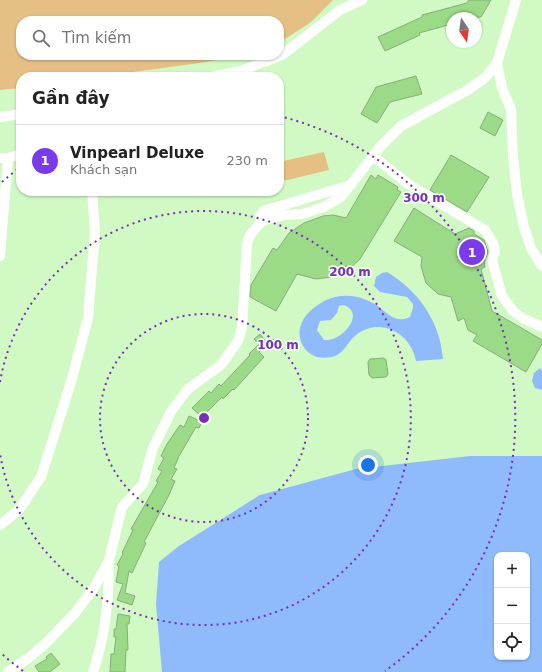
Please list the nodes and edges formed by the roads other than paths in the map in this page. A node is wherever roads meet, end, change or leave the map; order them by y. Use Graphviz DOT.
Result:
graph roads {
  1 [pos="362,0"];
  2 [pos="516,0"];
  3 [pos="284,54"];
  4 [pos="271,60"];
  5 [pos="497,63"];
  6 [pos="236,72"];
  7 [pos="16,115"];
  8 [pos="0,117"];
  9 [pos="16,155"];
  10 [pos="373,156"];
  11 [pos="4,158"];
  12 [pos="351,185"];
  13 [pos="92,196"];
  14 [pos="261,223"];
  15 [pos="0,256"];
  16 [pos="542,266"];
  17 [pos="542,327"];
  18 [pos="0,525"];
  19 [pos="109,560"];
  20 [pos="8,672"];
  21 [pos="93,672"];
  1 -- 3 [label="street"];
  2 -- 5 [label="street"];
  4 -- 6 [label="street"];
  5 -- 10 [label="street"];
  5 -- 16 [label="street"];
  7 -- 8 [label="street"];
  9 -- 11 [label="street"];
  10 -- 12 [label="street"];
  10 -- 17 [label="street"];
  11 -- 15 [label="street"];
  12 -- 14 [label="street"];
  12 -- 14 [label="street"];
  13 -- 18 [label="street"];
  14 -- 19 [label="street"];
  19 -- 20 [label="street"];
  19 -- 21 [label="street"];
}
